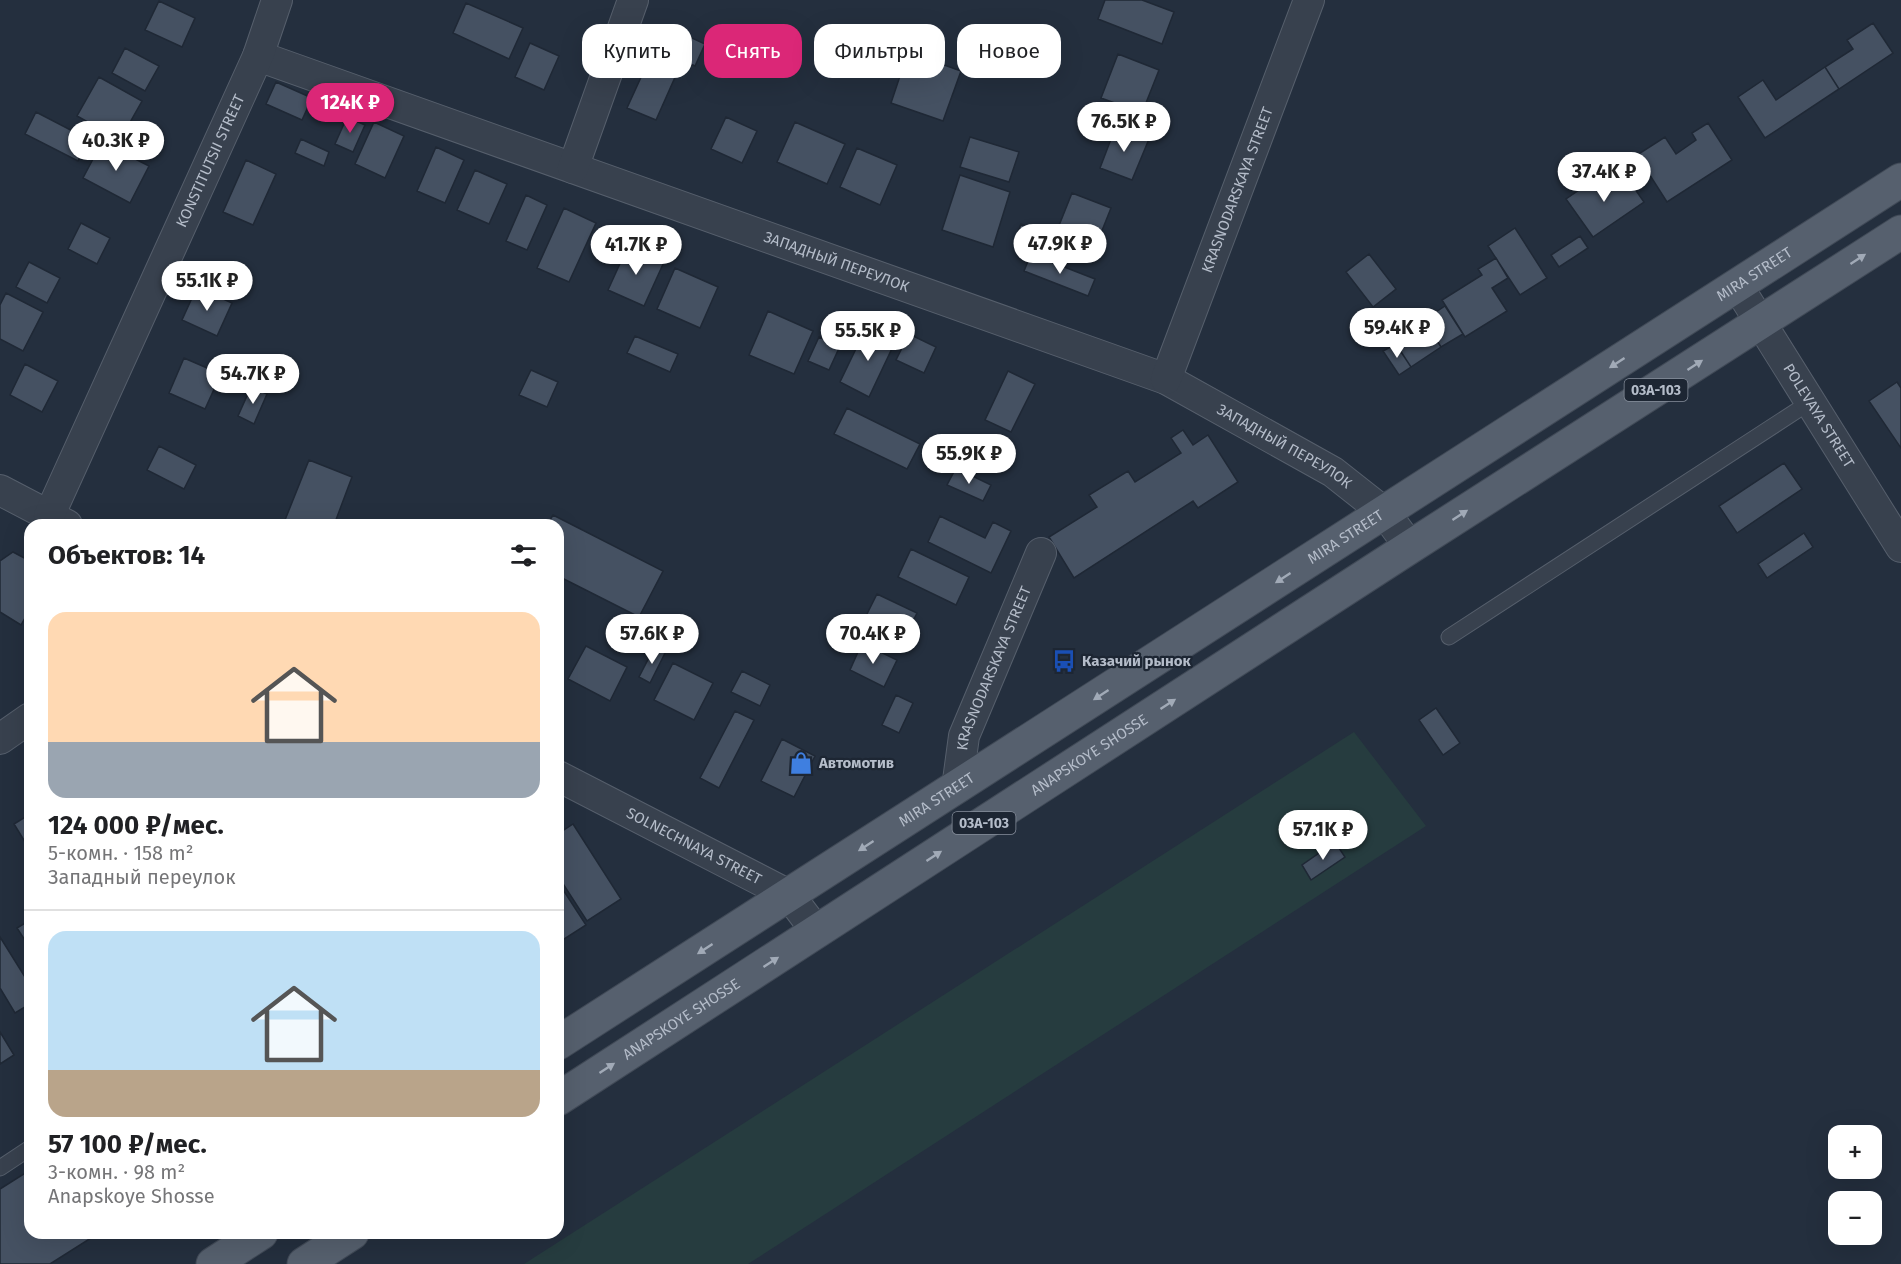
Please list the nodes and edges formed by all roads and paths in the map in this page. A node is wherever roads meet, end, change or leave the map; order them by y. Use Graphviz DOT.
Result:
graph roads {
  1 [pos="277,0"];
  2 [pos="633,0"];
  3 [pos="1309,0"];
  4 [pos="258,56"];
  5 [pos="573,168"];
  6 [pos="1901,180"];
  7 [pos="1901,232"];
  8 [pos="1737,285"];
  9 [pos="1761,322"];
  10 [pos="1166,379"];
  11 [pos="1810,402"];
  12 [pos="0,490"];
  13 [pos="1385,513"];
  14 [pos="56,519"];
  15 [pos="58,519"];
  16 [pos="1410,547"];
  17 [pos="1901,547"];
  18 [pos="1041,553"];
  19 [pos="1449,637"];
  20 [pos="24,722"];
  21 [pos="0,739"];
  22 [pos="564,779"];
  23 [pos="957,788"];
  24 [pos="789,895"];
  25 [pos="817,932"];
  26 [pos="564,1039"];
  27 [pos="564,1096"];
  28 [pos="24,1152"];
  29 [pos="0,1168"];
  30 [pos="252,1239"];
  31 [pos="343,1239"];
  32 [pos="213,1264"];
  33 [pos="304,1264"];
  1 -- 4 [label="street, KONSTITUTSII STREET"];
  2 -- 5 [label="street"];
  3 -- 10 [label="street, KRASNODARSKAYA STREET"];
  4 -- 5 [label="street, ЗАПАДНЫЙ ПЕРЕУЛОК"];
  4 -- 15 [label="street, KONSTITUTSII STREET"];
  5 -- 10 [label="street, ЗАПАДНЫЙ ПЕРЕУЛОК"];
  6 -- 8 [label="main road, MIRA STREET / 03А-103"];
  9 -- 7 [label="main road, 03А-103, one-way"];
  8 -- 9 [label="street, POLEVAYA STREET"];
  8 -- 13 [label="main road, MIRA STREET / 03А-103, one-way"];
  9 -- 11 [label="street, POLEVAYA STREET"];
  16 -- 9 [label="main road, 03А-103, one-way"];
  10 -- 13 [label="street, ЗАПАДНЫЙ ПЕРЕУЛОК"];
  11 -- 17 [label="street, POLEVAYA STREET"];
  11 -- 19 [label="lane"];
  12 -- 14 [label="street"];
  13 -- 16 [label="street, ЗАПАДНЫЙ ПЕРЕУЛОК"];
  13 -- 23 [label="main road, MIRA STREET / 03А-103, one-way"];
  25 -- 16 [label="main road, ANAPSKOYE SHOSSE / 03А-103, one-way"];
  18 -- 23 [label="street, KRASNODARSKAYA STREET"];
  20 -- 21 [label="street"];
  22 -- 24 [label="street, SOLNECHNAYA STREET"];
  23 -- 24 [label="main road, MIRA STREET / 03А-103, one-way"];
  24 -- 25 [label="street, SOLNECHNAYA STREET"];
  24 -- 26 [label="main road, 03А-103, one-way"];
  27 -- 25 [label="main road, ANAPSKOYE SHOSSE / 03А-103, one-way"];
  28 -- 29 [label="lane"];
  30 -- 32 [label="main road"];
  31 -- 33 [label="main road"];
}
